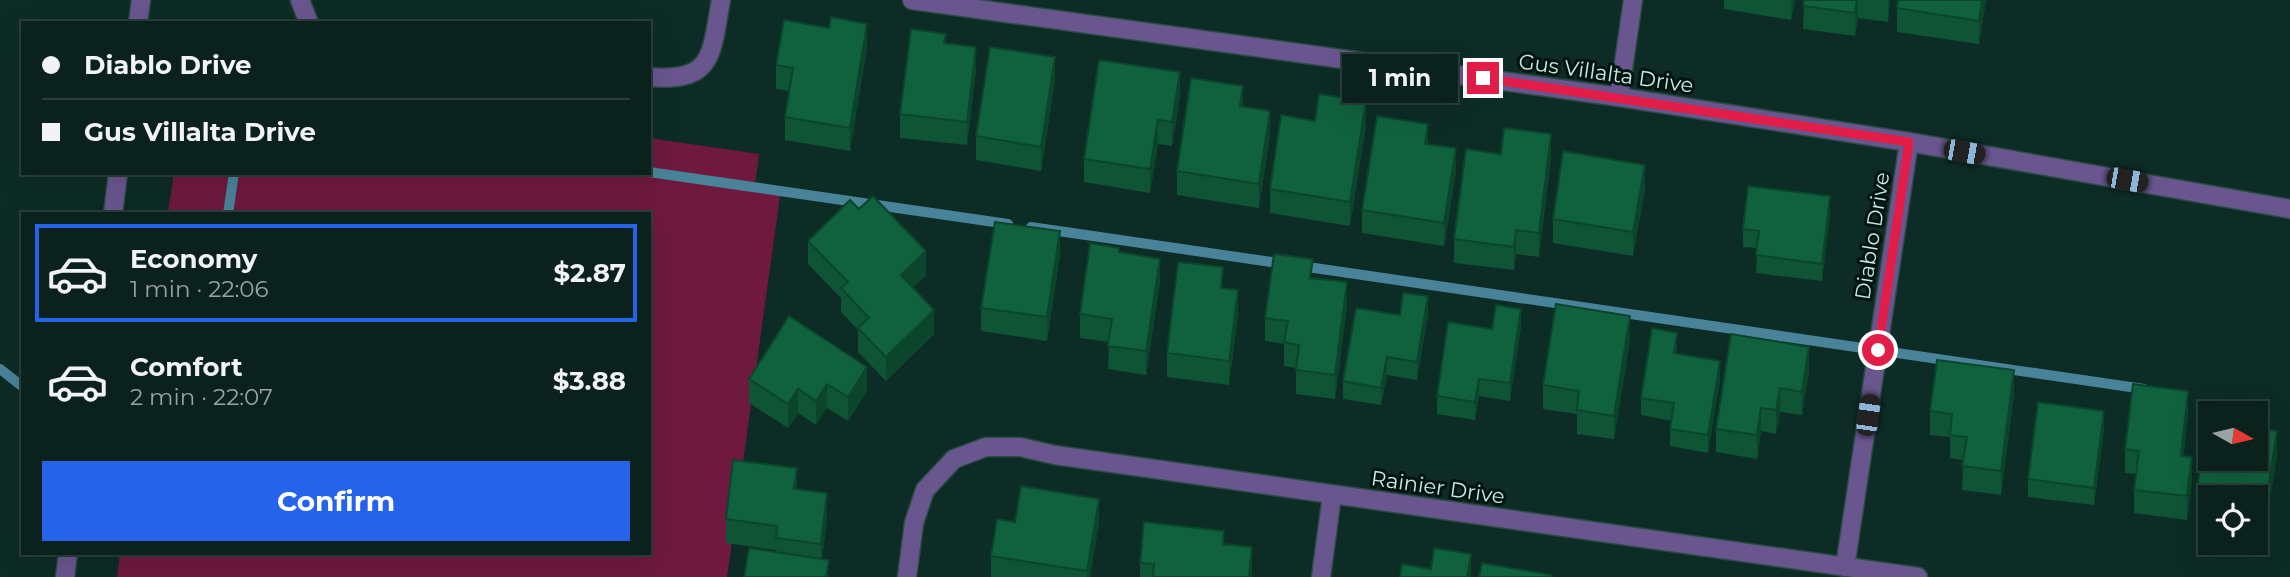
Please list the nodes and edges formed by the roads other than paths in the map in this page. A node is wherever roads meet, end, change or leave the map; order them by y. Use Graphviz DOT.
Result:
graph roads {
  1 [pos="141,0"];
  2 [pos="300,0"];
  3 [pos="721,0"];
  4 [pos="912,0"];
  5 [pos="1633,0"];
  6 [pos="138,21"];
  7 [pos="308,21"];
  8 [pos="651,77"];
  9 [pos="1619,97"];
  10 [pos="1909,142"];
  11 [pos="118,175"];
  12 [pos="2290,209"];
  13 [pos="113,212"];
  14 [pos="1332,495"];
  15 [pos="68,555"];
  16 [pos="1845,567"];
  17 [pos="65,577"];
  18 [pos="907,577"];
  19 [pos="1321,577"];
  20 [pos="1917,577"];
  1 -- 6 [label="street"];
  2 -- 7 [label="street"];
  3 -- 8 [label="street"];
  4 -- 9 [label="street, Gus Villalta Drive"];
  5 -- 9 [label="street"];
  9 -- 10 [label="street, Gus Villalta Drive"];
  10 -- 12 [label="street, Gus Villalta Drive"];
  10 -- 16 [label="street, Diablo Drive"];
  11 -- 13 [label="street"];
  14 -- 16 [label="street, Rainier Drive"];
  14 -- 18 [label="street, Rainier Drive"];
  14 -- 19 [label="street"];
  15 -- 17 [label="street"];
  16 -- 20 [label="street, Rainier Drive"];
}
